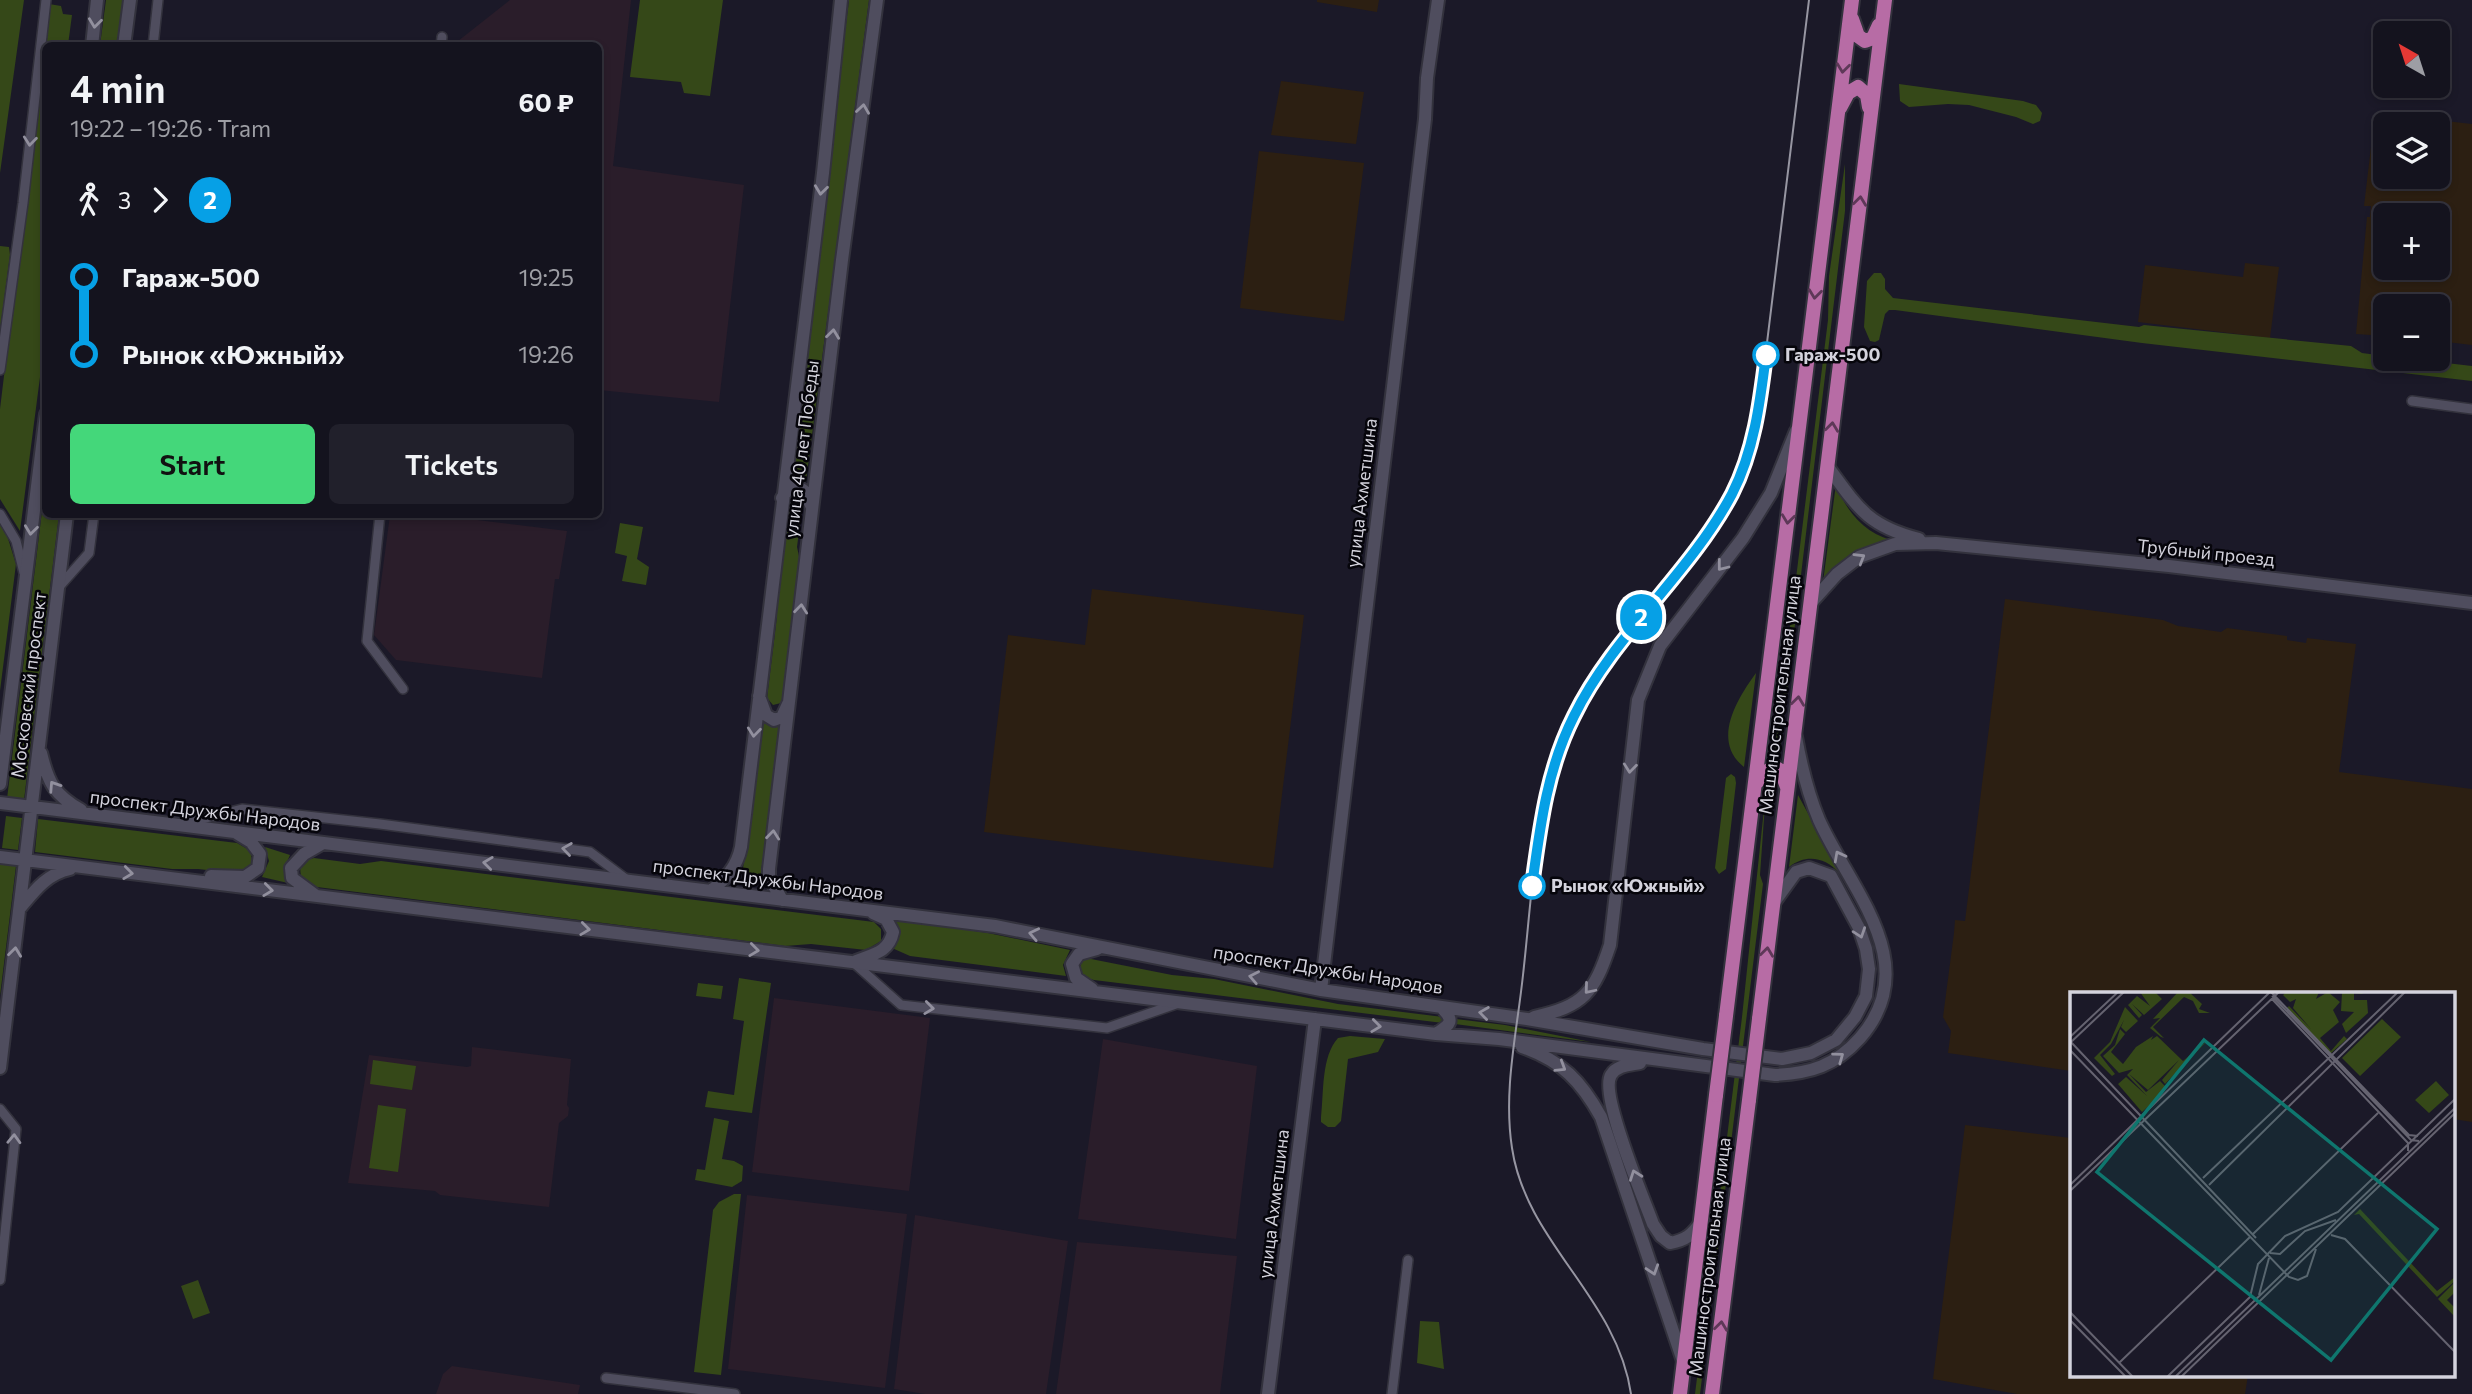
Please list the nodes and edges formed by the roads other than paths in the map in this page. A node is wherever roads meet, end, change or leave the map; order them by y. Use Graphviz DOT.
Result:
graph roads {
  1 [pos="46,0"];
  2 [pos="97,0"];
  3 [pos="130,0"];
  4 [pos="159,0"];
  5 [pos="841,0"];
  6 [pos="877,0"];
  7 [pos="1438,0"];
  8 [pos="1885,0"];
  9 [pos="1851,7"];
  10 [pos="1883,17"];
  11 [pos="92,42"];
  12 [pos="125,42"];
  13 [pos="154,42"];
  14 [pos="1838,114"];
  15 [pos="1871,119"];
  16 [pos="0,370"];
  17 [pos="2412,401"];
  18 [pos="2472,409"];
  19 [pos="1800,421"];
  20 [pos="42,445"];
  21 [pos="1828,467"];
  22 [pos="782,498"];
  23 [pos="813,507"];
  24 [pos="0,514"];
  25 [pos="67,518"];
  26 [pos="93,518"];
  27 [pos="380,518"];
  28 [pos="1936,543"];
  29 [pos="25,577"];
  30 [pos="58,588"];
  31 [pos="2472,603"];
  32 [pos="1810,604"];
  33 [pos="403,689"];
  34 [pos="758,692"];
  35 [pos="791,698"];
  36 [pos="1795,730"];
  37 [pos="39,745"];
  38 [pos="2,747"];
  39 [pos="0,784"];
  40 [pos="1755,784"];
  41 [pos="1788,788"];
  42 [pos="0,803"];
  43 [pos="32,807"];
  44 [pos="87,814"];
  45 [pos="178,825"];
  46 [pos="236,832"];
  47 [pos="323,843"];
  48 [pos="0,857"];
  49 [pos="26,860"];
  50 [pos="79,867"];
  51 [pos="176,879"];
  52 [pos="626,879"];
  53 [pos="711,891"];
  54 [pos="316,896"];
  55 [pos="782,900"];
  56 [pos="1773,905"];
  57 [pos="20,909"];
  58 [pos="866,910"];
  59 [pos="1101,948"];
  60 [pos="853,962"];
  61 [pos="1321,990"];
  62 [pos="1096,992"];
  63 [pos="1180,1002"];
  64 [pos="1441,1007"];
  65 [pos="1315,1019"];
  66 [pos="1527,1019"];
  67 [pos="1436,1034"];
  68 [pos="1499,1039"];
  69 [pos="1654,1060"];
  70 [pos="0,1068"];
  71 [pos="0,1110"];
  72 [pos="1701,1222"];
  73 [pos="1408,1260"];
  74 [pos="0,1280"];
  75 [pos="1683,1364"];
  76 [pos="606,1378"];
  77 [pos="735,1394"];
  78 [pos="1268,1394"];
  79 [pos="1392,1394"];
  80 [pos="1680,1394"];
  81 [pos="1712,1394"];
  1 -- 16 [label="street, one-way"];
  2 -- 11 [label="main road, one-way"];
  3 -- 12 [label="main road"];
  4 -- 13 [label="street"];
  5 -- 22 [label="main road, улица 40 лет Победы, one-way"];
  23 -- 6 [label="main road, улица 40 лет Победы, one-way"];
  7 -- 61 [label="main road, улица Ахметшина"];
  8 -- 10 [label="main road, Машиностроительная улица"];
  9 -- 10 [label="main road"];
  9 -- 14 [label="main road, Машиностроительная улица, one-way"];
  10 -- 15 [label="main road, Машиностроительная улица"];
  14 -- 15 [label="main road"];
  14 -- 19 [label="main road, Машиностроительная улица, one-way"];
  21 -- 15 [label="main road, Машиностроительная улица, one-way"];
  17 -- 18 [label="street"];
  19 -- 40 [label="main road, Машиностроительная улица, one-way"];
  19 -- 66 [label="main road, one-way"];
  20 -- 29 [label="main road, Московский проспект, one-way"];
  21 -- 28 [label="main road"];
  21 -- 32 [label="main road, Машиностроительная улица"];
  22 -- 23 [label="main road"];
  22 -- 34 [label="main road, улица 40 лет Победы"];
  35 -- 23 [label="main road, улица 40 лет Победы, one-way"];
  24 -- 29 [label="street"];
  25 -- 30 [label="main road, Московский проспект"];
  26 -- 30 [label="street"];
  27 -- 33 [label="street"];
  28 -- 31 [label="main road, Трубный проезд"];
  32 -- 28 [label="main road, one-way"];
  29 -- 38 [label="main road, Московский проспект"];
  30 -- 37 [label="main road, Московский проспект"];
  36 -- 32 [label="main road, Машиностроительная улица, one-way"];
  34 -- 35 [label="main road"];
  34 -- 53 [label="main road, улица 40 лет Победы, one-way"];
  55 -- 35 [label="main road, улица 40 лет Победы, one-way"];
  36 -- 41 [label="main road, Машиностроительная улица"];
  69 -- 36 [label="main road, one-way"];
  37 -- 43 [label="main road, Московский проспект"];
  44 -- 37 [label="main road, one-way"];
  38 -- 39 [label="main road, Московский проспект"];
  40 -- 41 [label="main road"];
  40 -- 72 [label="main road, Машиностроительная улица, bridge"];
  41 -- 56 [label="main road, Машиностроительная улица"];
  42 -- 43 [label="main road, проспект Дружбы Народов"];
  43 -- 44 [label="main road, проспект Дружбы Народов"];
  43 -- 49 [label="main road, Московский проспект"];
  44 -- 45 [label="main road, проспект Дружбы Народов"];
  45 -- 46 [label="main road, проспект Дружбы Народов"];
  52 -- 45 [label="street, one-way"];
  46 -- 47 [label="main road, проспект Дружбы Народов"];
  46 -- 51 [label="main road"];
  52 -- 47 [label="main road, проспект Дружбы Народов, one-way"];
  47 -- 54 [label="main road"];
  48 -- 49 [label="main road"];
  49 -- 50 [label="main road"];
  49 -- 57 [label="main road, Московский проспект"];
  50 -- 51 [label="main road, one-way"];
  50 -- 57 [label="main road"];
  51 -- 54 [label="main road, one-way"];
  52 -- 53 [label="main road, проспект Дружбы Народов"];
  53 -- 55 [label="main road, проспект Дружбы Народов"];
  54 -- 60 [label="main road, one-way"];
  55 -- 58 [label="main road, проспект Дружбы Народов"];
  56 -- 66 [label="main road, проспект Дружбы Народов, one-way"];
  81 -- 56 [label="main road, Машиностроительная улица, one-way, bridge"];
  70 -- 57 [label="main road, Московский проспект, one-way"];
  59 -- 58 [label="main road, проспект Дружбы Народов, one-way"];
  58 -- 60 [label="main road"];
  61 -- 59 [label="main road, проспект Дружбы Народов, one-way"];
  59 -- 62 [label="main road"];
  60 -- 62 [label="main road"];
  60 -- 63 [label="street, one-way"];
  61 -- 64 [label="main road, проспект Дружбы Народов"];
  62 -- 63 [label="main road"];
  63 -- 65 [label="main road"];
  66 -- 64 [label="main road, проспект Дружбы Народов, one-way"];
  64 -- 67 [label="main road"];
  65 -- 67 [label="main road, one-way"];
  65 -- 78 [label="main road, улица Ахметшина"];
  67 -- 68 [label="main road"];
  68 -- 69 [label="main road"];
  68 -- 75 [label="main road, one-way"];
  72 -- 69 [label="main road, one-way"];
  74 -- 71 [label="street, one-way"];
  72 -- 75 [label="main road, Машиностроительная улица"];
  73 -- 79 [label="street"];
  75 -- 80 [label="main road, Машиностроительная улица"];
  76 -- 77 [label="street"];
}
